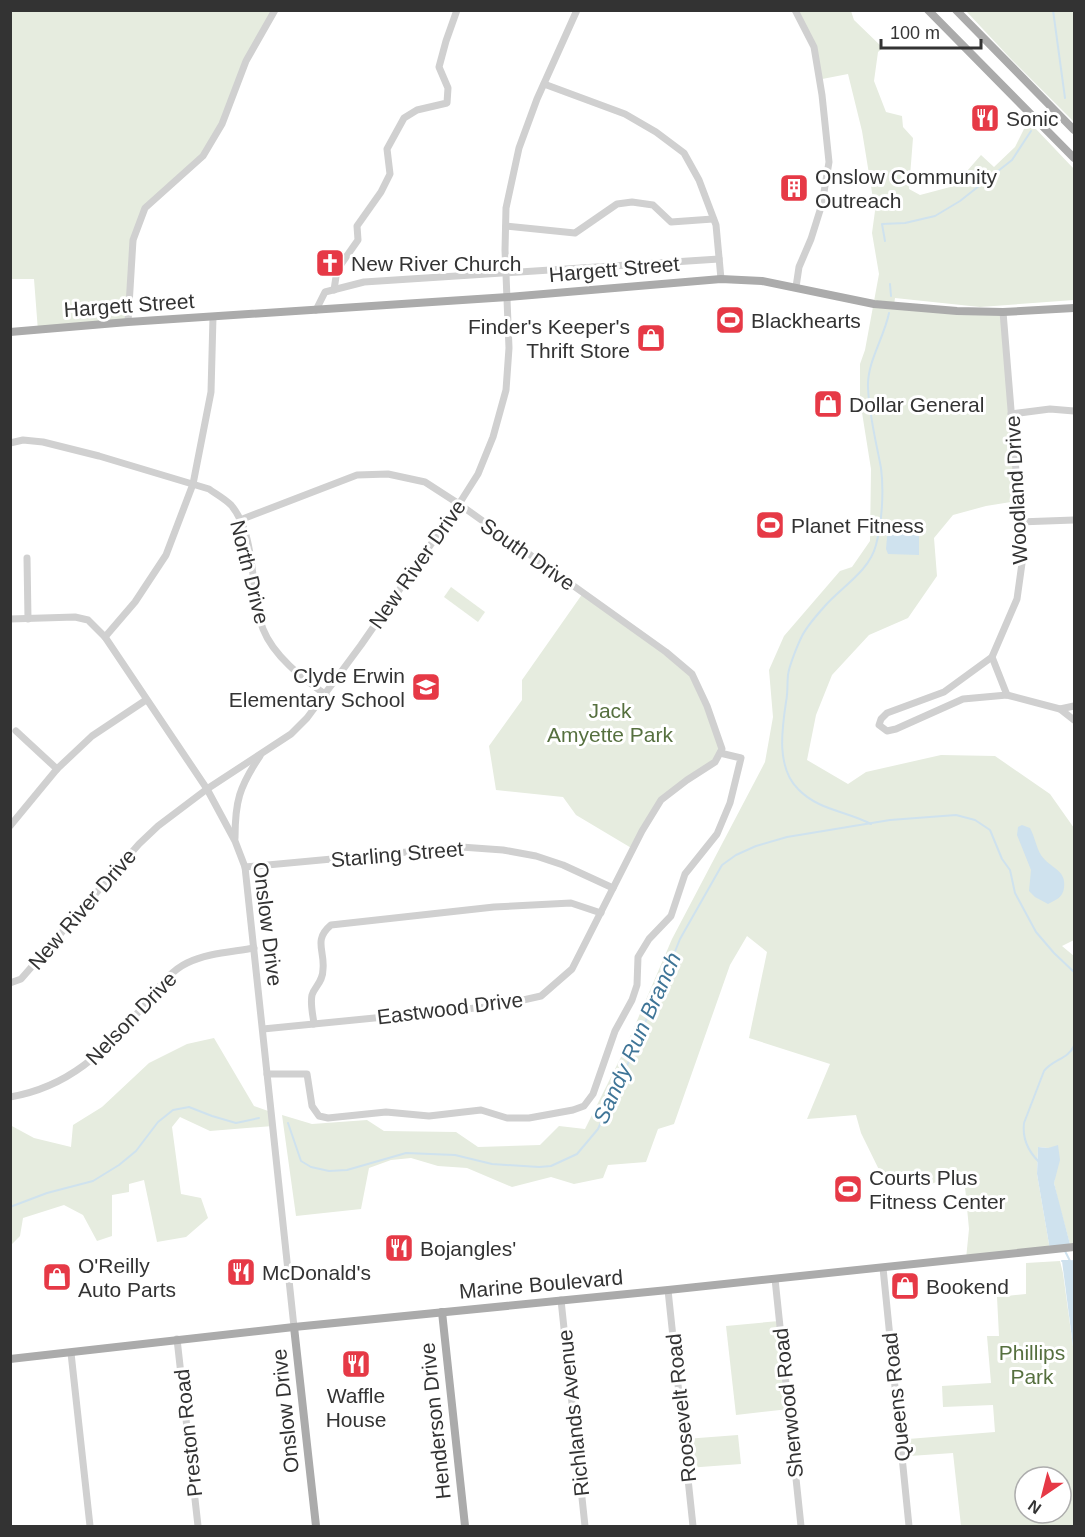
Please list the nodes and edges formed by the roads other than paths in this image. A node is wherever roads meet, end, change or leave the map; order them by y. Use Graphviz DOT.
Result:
graph roads {
  1 [pos="275,10"];
  2 [pos="457,10"];
  3 [pos="577,10"];
  4 [pos="795,10"];
  5 [pos="928,10"];
  6 [pos="956,10"];
  7 [pos="544,84"];
  8 [pos="1074,130"];
  9 [pos="1074,158"];
  10 [pos="714,219"];
  11 [pos="506,226"];
  12 [pos="719,259"];
  13 [pos="507,273"];
  14 [pos="721,279"];
  15 [pos="796,287"];
  16 [pos="334,290"];
  17 [pos="508,297"];
  18 [pos="1074,308"];
  19 [pos="316,310"];
  20 [pos="1004,312"];
  21 [pos="213,317"];
  22 [pos="128,322"];
  23 [pos="10,332"];
  24 [pos="1074,411"];
  25 [pos="1011,414"];
  26 [pos="10,443"];
  27 [pos="193,484"];
  28 [pos="459,504"];
  29 [pos="240,520"];
  30 [pos="1074,520"];
  31 [pos="1019,522"];
  32 [pos="27,558"];
  33 [pos="10,619"];
  34 [pos="28,619"];
  35 [pos="105,637"];
  36 [pos="992,657"];
  37 [pos="326,695"];
  38 [pos="1007,695"];
  39 [pos="147,700"];
  40 [pos="1074,706"];
  41 [pos="1060,709"];
  42 [pos="1074,720"];
  43 [pos="16,731"];
  44 [pos="721,751"];
  45 [pos="262,753"];
  46 [pos="57,769"];
  47 [pos="207,789"];
  48 [pos="10,826"];
  49 [pos="236,841"];
  50 [pos="246,867"];
  51 [pos="614,888"];
  52 [pos="601,913"];
  53 [pos="254,948"];
  54 [pos="10,983"];
  55 [pos="314,1024"];
  56 [pos="263,1029"];
  57 [pos="267,1074"];
  58 [pos="10,1097"];
  59 [pos="1074,1247"];
  60 [pos="883,1268"];
  61 [pos="775,1279"];
  62 [pos="668,1290"];
  63 [pos="561,1300"];
  64 [pos="442,1312"];
  65 [pos="294,1327"];
  66 [pos="177,1340"];
  67 [pos="70,1353"];
  68 [pos="10,1359"];
  69 [pos="90,1527"];
  70 [pos="198,1527"];
  71 [pos="316,1527"];
  72 [pos="465,1527"];
  73 [pos="585,1527"];
  74 [pos="693,1527"];
  75 [pos="801,1527"];
  76 [pos="909,1527"];
  1 -- 22 [label="street"];
  2 -- 16 [label="street"];
  3 -- 7 [label="street, New River Drive"];
  4 -- 15 [label="street"];
  5 -- 9 [label="main road"];
  6 -- 8 [label="main road"];
  7 -- 10 [label="street"];
  7 -- 11 [label="street, New River Drive"];
  10 -- 11 [label="street"];
  10 -- 12 [label="street"];
  11 -- 13 [label="street, New River Drive"];
  12 -- 13 [label="street"];
  12 -- 14 [label="street"];
  13 -- 16 [label="street"];
  13 -- 17 [label="street, New River Drive"];
  14 -- 15 [label="main road, Hargett Street"];
  14 -- 17 [label="main road, Hargett Street"];
  15 -- 20 [label="main road, Hargett Street"];
  16 -- 19 [label="street"];
  17 -- 19 [label="main road, Hargett Street"];
  17 -- 28 [label="street, New River Drive"];
  18 -- 20 [label="main road, Hargett Street"];
  19 -- 21 [label="main road, Hargett Street"];
  20 -- 25 [label="street, Woodland Drive"];
  21 -- 22 [label="main road, Hargett Street"];
  21 -- 27 [label="street"];
  22 -- 23 [label="main road, Hargett Street"];
  24 -- 25 [label="street"];
  25 -- 31 [label="street, Woodland Drive"];
  26 -- 27 [label="street"];
  27 -- 29 [label="street, North Drive"];
  27 -- 35 [label="street"];
  28 -- 29 [label="street, South Drive"];
  28 -- 37 [label="street, New River Drive"];
  28 -- 44 [label="street, South Drive"];
  29 -- 37 [label="street, North Drive"];
  30 -- 31 [label="street"];
  31 -- 36 [label="street, Woodland Drive"];
  32 -- 34 [label="street"];
  33 -- 34 [label="street, Onslow Drive"];
  34 -- 35 [label="street, Onslow Drive"];
  35 -- 39 [label="street, Onslow Drive"];
  36 -- 38 [label="street"];
  36 -- 38 [label="street"];
  37 -- 45 [label="street, New River Drive"];
  38 -- 41 [label="street"];
  39 -- 46 [label="street"];
  39 -- 47 [label="street, Onslow Drive"];
  40 -- 41 [label="street"];
  41 -- 42 [label="street"];
  43 -- 46 [label="street"];
  44 -- 51 [label="street, Eastwood Drive"];
  44 -- 57 [label="street"];
  45 -- 47 [label="street, New River Drive"];
  45 -- 49 [label="street"];
  46 -- 48 [label="street"];
  47 -- 49 [label="street, Onslow Drive"];
  47 -- 54 [label="street, New River Drive"];
  49 -- 50 [label="street, Onslow Drive"];
  50 -- 51 [label="street, Starling Street"];
  50 -- 53 [label="street, Onslow Drive"];
  51 -- 52 [label="street, Eastwood Drive"];
  52 -- 55 [label="street, Eastwood Drive"];
  52 -- 55 [label="street"];
  53 -- 56 [label="street, Onslow Drive"];
  53 -- 58 [label="street, Nelson Drive"];
  55 -- 56 [label="street, Eastwood Drive"];
  56 -- 57 [label="street, Onslow Drive"];
  57 -- 65 [label="street, Onslow Drive"];
  59 -- 60 [label="main road, Marine Boulevard"];
  60 -- 61 [label="main road, Marine Boulevard"];
  60 -- 76 [label="street, Queens Road"];
  61 -- 62 [label="main road, Marine Boulevard"];
  61 -- 75 [label="street, Sherwood Road"];
  62 -- 63 [label="main road, Marine Boulevard"];
  62 -- 74 [label="street, Roosevelt Road"];
  63 -- 64 [label="main road, Marine Boulevard"];
  63 -- 73 [label="street, Richlands Avenue"];
  64 -- 65 [label="main road, Marine Boulevard"];
  64 -- 72 [label="main road, Henderson Drive"];
  65 -- 66 [label="main road, Marine Boulevard"];
  65 -- 71 [label="main road, Onslow Drive"];
  66 -- 67 [label="main road, Marine Boulevard"];
  66 -- 70 [label="street, Preston Road"];
  67 -- 68 [label="main road, Marine Boulevard"];
  67 -- 69 [label="street"];
}
